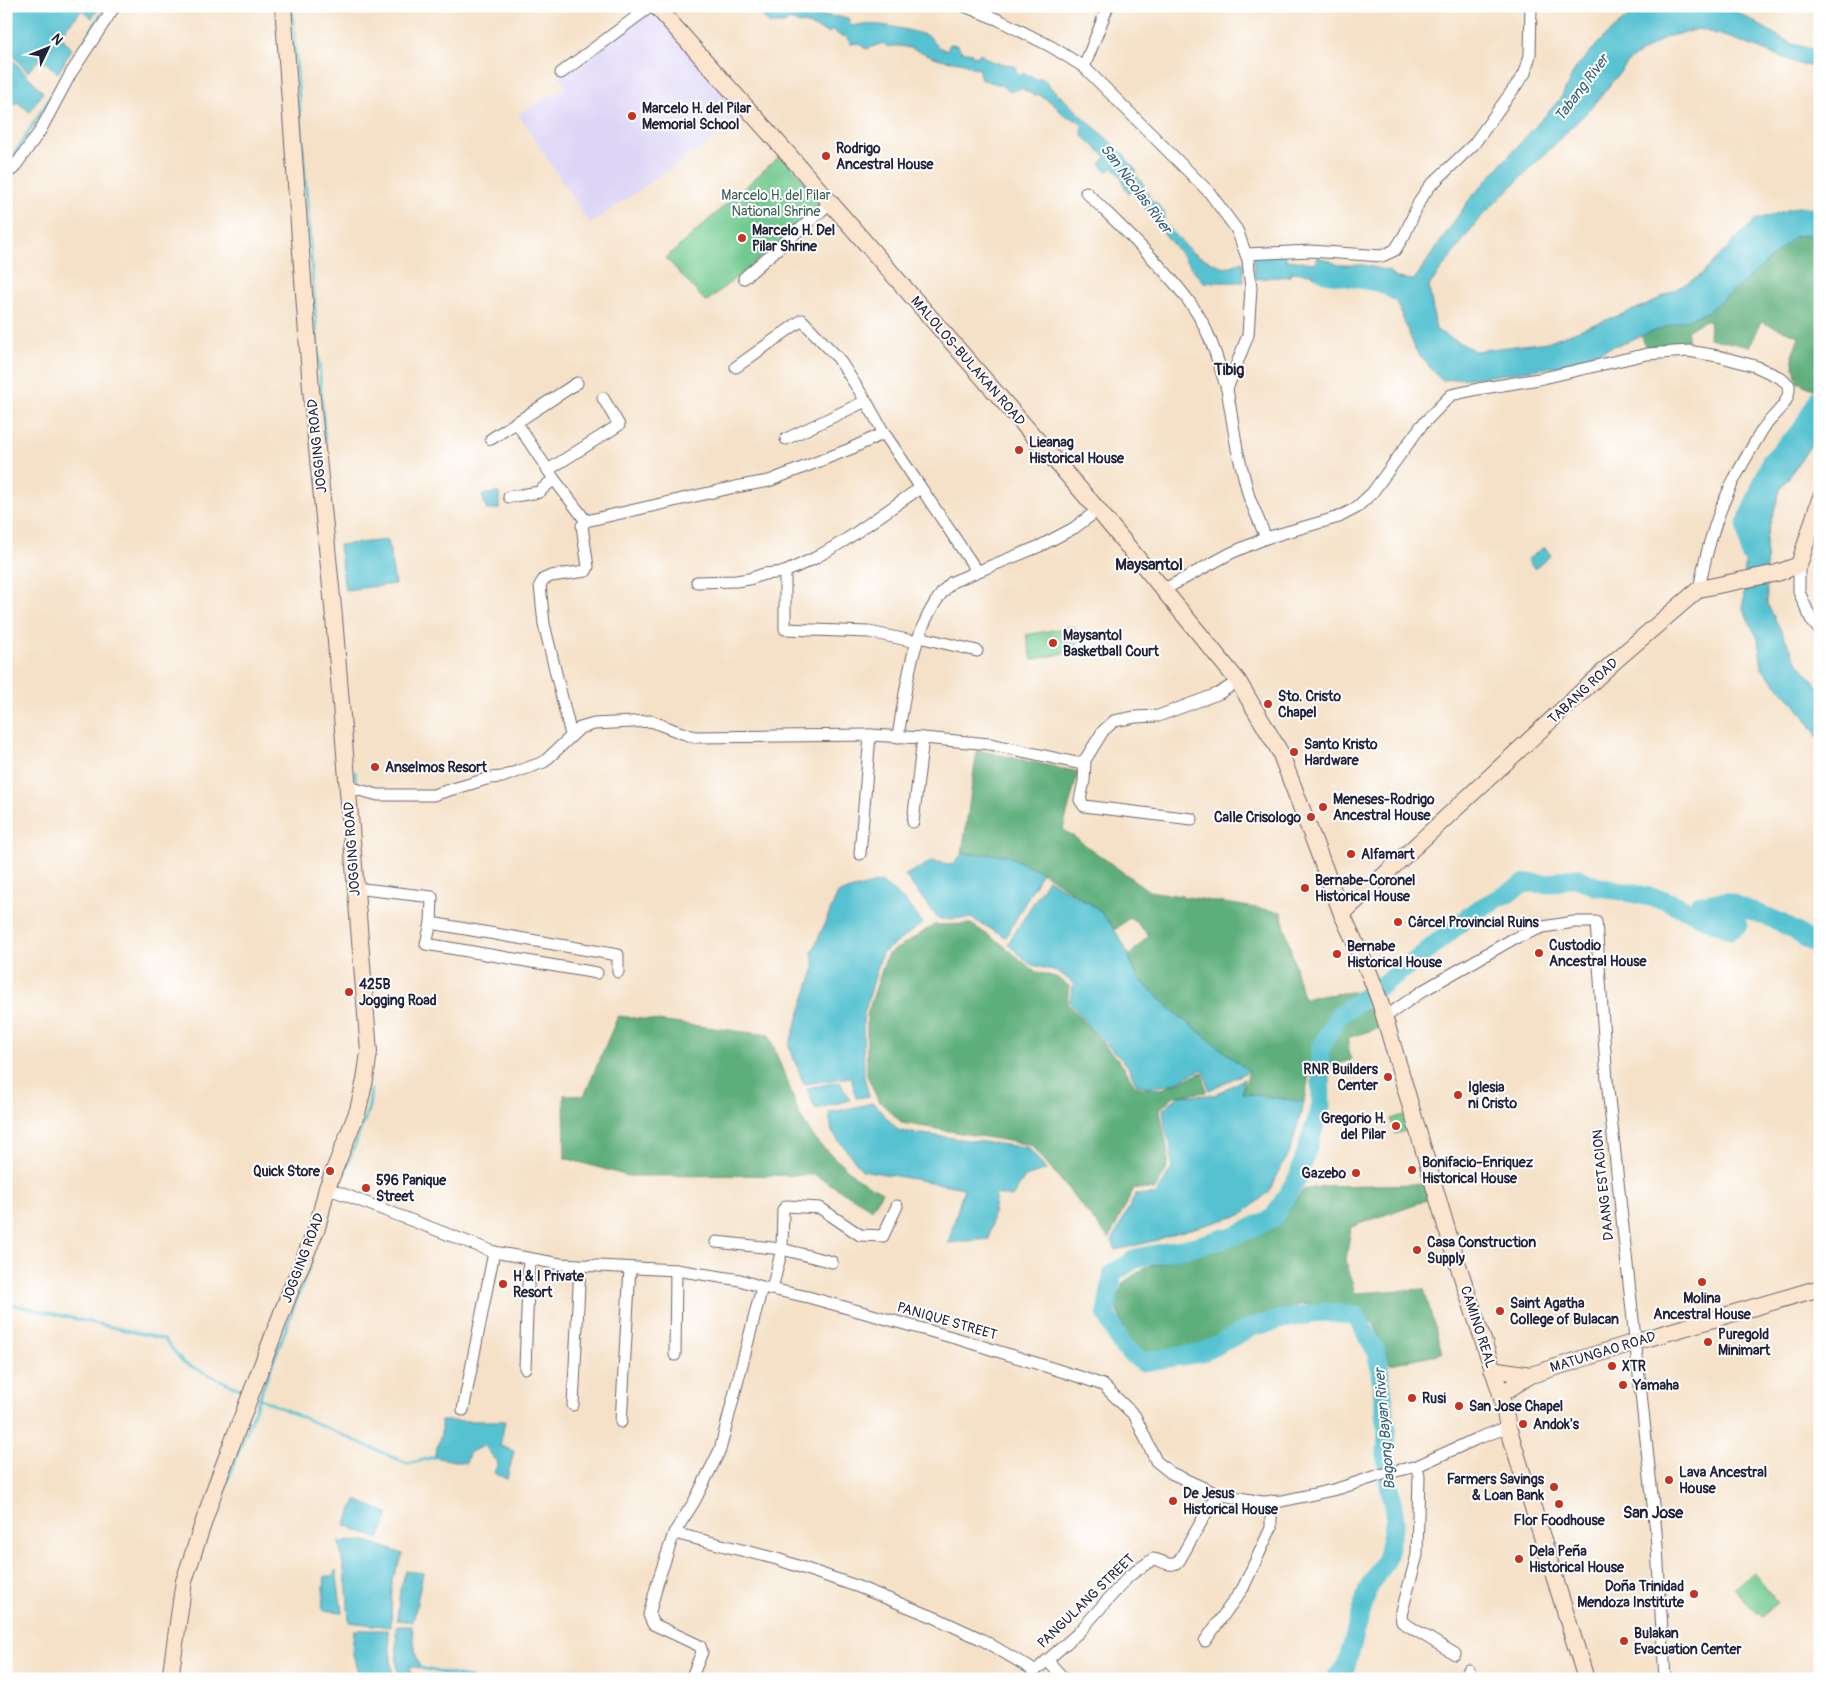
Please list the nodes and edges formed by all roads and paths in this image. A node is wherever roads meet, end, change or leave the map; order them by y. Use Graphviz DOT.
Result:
graph roads {
  1 [pos="115,6"];
  2 [pos="282,6"];
  3 [pos="651,6"];
  4 [pos="656,6"];
  5 [pos="964,6"];
  6 [pos="1108,6"];
  7 [pos="1531,6"];
  8 [pos="1084,66"];
  9 [pos="561,73"];
  10 [pos="6,173"];
  11 [pos="1086,192"];
  12 [pos="830,203"];
  13 [pos="1247,257"];
  14 [pos="744,278"];
  15 [pos="736,367"];
  16 [pos="577,383"];
  17 [pos="1228,389"];
  18 [pos="603,398"];
  19 [pos="866,401"];
  20 [pos="516,422"];
  21 [pos="884,433"];
  22 [pos="491,439"];
  23 [pos="786,439"];
  24 [pos="552,474"];
  25 [pos="920,488"];
  26 [pos="509,497"];
  27 [pos="1820,499"];
  28 [pos="1098,510"];
  29 [pos="586,521"];
  30 [pos="1266,538"];
  31 [pos="1799,565"];
  32 [pos="977,571"];
  33 [pos="785,572"];
  34 [pos="698,582"];
  35 [pos="1699,589"];
  36 [pos="1163,590"];
  37 [pos="1820,631"];
  38 [pos="918,639"];
  39 [pos="977,651"];
  40 [pos="1238,681"];
  41 [pos="870,735"];
  42 [pos="571,736"];
  43 [pos="898,737"];
  44 [pos="924,738"];
  45 [pos="1086,760"];
  46 [pos="348,787"];
  47 [pos="1192,819"];
  48 [pos="913,822"];
  49 [pos="860,854"];
  50 [pos="355,888"];
  51 [pos="1342,914"];
  52 [pos="431,923"];
  53 [pos="618,972"];
  54 [pos="598,973"];
  55 [pos="1370,975"];
  56 [pos="1382,1009"];
  57 [pos="327,1188"];
  58 [pos="897,1206"];
  59 [pos="716,1242"];
  60 [pos="782,1249"];
  61 [pos="494,1252"];
  62 [pos="529,1259"];
  63 [pos="832,1262"];
  64 [pos="580,1266"];
  65 [pos="630,1268"];
  66 [pos="676,1270"];
  67 [pos="767,1288"];
  68 [pos="1820,1288"];
  69 [pos="1635,1342"];
  70 [pos="675,1355"];
  71 [pos="525,1368"];
  72 [pos="1492,1369"];
  73 [pos="1530,1375"];
  74 [pos="1501,1394"];
  75 [pos="573,1405"];
  76 [pos="463,1410"];
  77 [pos="621,1422"];
  78 [pos="1508,1427"];
  79 [pos="1417,1466"];
  80 [pos="1217,1494"];
  81 [pos="1270,1501"];
  82 [pos="674,1532"];
  83 [pos="1205,1641"];
  84 [pos="1455,1654"];
  85 [pos="1047,1660"];
  86 [pos="1033,1675"];
  87 [pos="170,1679"];
  88 [pos="691,1679"];
  89 [pos="1064,1679"];
  90 [pos="1586,1679"];
  91 [pos="1665,1679"];
  1 -- 10 [label="street"];
  2 -- 46 [label="main road, JOGGING ROAD"];
  3 -- 9 [label="street"];
  4 -- 12 [label="main road, MALOLOS-BULAKAN ROAD"];
  5 -- 8 [label="street"];
  6 -- 8 [label="street"];
  7 -- 13 [label="street"];
  8 -- 13 [label="street"];
  11 -- 17 [label="street"];
  12 -- 14 [label="street"];
  12 -- 28 [label="main road, MALOLOS-BULAKAN ROAD"];
  13 -- 17 [label="street"];
  15 -- 19 [label="street"];
  16 -- 20 [label="street"];
  17 -- 30 [label="street"];
  18 -- 24 [label="street"];
  19 -- 21 [label="street"];
  19 -- 23 [label="street"];
  20 -- 22 [label="street"];
  20 -- 24 [label="street"];
  21 -- 25 [label="street"];
  21 -- 29 [label="street"];
  24 -- 26 [label="street"];
  24 -- 29 [label="street"];
  25 -- 32 [label="street"];
  25 -- 33 [label="street"];
  27 -- 31 [label="main road"];
  28 -- 32 [label="street"];
  28 -- 36 [label="main road, MALOLOS-BULAKAN ROAD"];
  29 -- 42 [label="street"];
  30 -- 35 [label="street"];
  30 -- 36 [label="street"];
  31 -- 35 [label="main road, TABANG ROAD"];
  31 -- 37 [label="street"];
  32 -- 38 [label="street"];
  33 -- 34 [label="street"];
  33 -- 38 [label="street"];
  35 -- 51 [label="main road, TABANG ROAD"];
  36 -- 40 [label="main road, MALOLOS-BULAKAN ROAD"];
  38 -- 39 [label="street"];
  38 -- 43 [label="street"];
  40 -- 45 [label="street"];
  40 -- 51 [label="main road, MALOLOS-BULAKAN ROAD"];
  41 -- 42 [label="street"];
  41 -- 43 [label="street"];
  41 -- 49 [label="street"];
  42 -- 46 [label="street"];
  43 -- 44 [label="street"];
  44 -- 45 [label="street"];
  44 -- 48 [label="street"];
  45 -- 47 [label="street"];
  46 -- 50 [label="main road, JOGGING ROAD"];
  50 -- 52 [label="street"];
  50 -- 57 [label="main road, JOGGING ROAD"];
  51 -- 55 [label="main road, MALOLOS-BULAKAN ROAD"];
  52 -- 53 [label="street"];
  52 -- 54 [label="street"];
  55 -- 56 [label="main road, CAMINO REAL"];
  56 -- 69 [label="street, DAANG ESTACION"];
  56 -- 72 [label="main road, CAMINO REAL"];
  57 -- 61 [label="street, PANIQUE STREET"];
  57 -- 87 [label="main road, JOGGING ROAD"];
  58 -- 60 [label="street"];
  59 -- 60 [label="street"];
  60 -- 63 [label="street"];
  60 -- 67 [label="street"];
  61 -- 62 [label="street, PANIQUE STREET"];
  61 -- 76 [label="street"];
  62 -- 64 [label="street, PANIQUE STREET"];
  62 -- 71 [label="street"];
  64 -- 65 [label="street, PANIQUE STREET"];
  64 -- 75 [label="street"];
  65 -- 66 [label="street, PANIQUE STREET"];
  65 -- 77 [label="street"];
  66 -- 67 [label="street, PANIQUE STREET"];
  66 -- 70 [label="street"];
  67 -- 80 [label="street, PANIQUE STREET"];
  67 -- 82 [label="street"];
  68 -- 69 [label="main road, MATUNGAO ROAD"];
  69 -- 73 [label="main road, MATUNGAO ROAD"];
  69 -- 91 [label="street, DAANG ESTACION"];
  72 -- 73 [label="main road, MATUNGAO ROAD"];
  72 -- 74 [label="main road, CAMINO REAL"];
  73 -- 74 [label="main road, MATUNGAO ROAD"];
  74 -- 78 [label="main road, CAMINO REAL"];
  78 -- 79 [label="street, PANIQUE STREET"];
  78 -- 90 [label="main road, CAMINO REAL"];
  79 -- 81 [label="street, PANIQUE STREET"];
  79 -- 84 [label="street"];
  80 -- 81 [label="street, PANIQUE STREET"];
  80 -- 85 [label="street, PANGULANG STREET"];
  81 -- 83 [label="street"];
  82 -- 86 [label="street"];
  82 -- 88 [label="street"];
  85 -- 86 [label="street, PANGULANG STREET"];
  85 -- 89 [label="street"];
}
